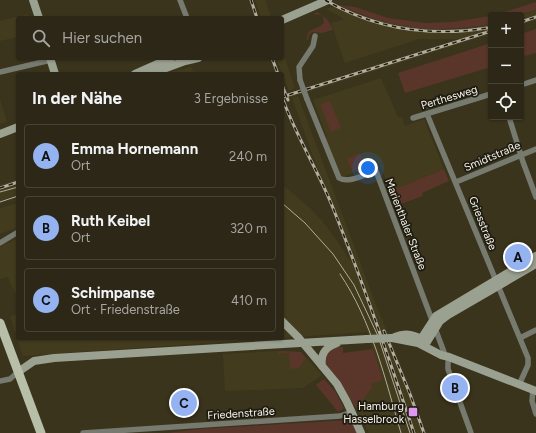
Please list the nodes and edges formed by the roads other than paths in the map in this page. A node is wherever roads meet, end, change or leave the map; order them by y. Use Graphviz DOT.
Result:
graph roads {
  1 [pos="33,0"];
  2 [pos="180,0"];
  3 [pos="328,0"];
  4 [pos="38,16"];
  5 [pos="186,16"];
  6 [pos="284,19"];
  7 [pos="315,36"];
  8 [pos="47,60"];
  9 [pos="51,60"];
  10 [pos="166,60"];
  11 [pos="191,60"];
  12 [pos="0,72"];
  13 [pos="54,72"];
  14 [pos="139,72"];
  15 [pos="156,72"];
  16 [pos="536,80"];
  17 [pos="524,84"];
  18 [pos="488,95"];
  19 [pos="427,114"];
  20 [pos="413,118"];
  21 [pos="510,120"];
  22 [pos="16,127"];
  23 [pos="0,134"];
  24 [pos="536,148"];
  25 [pos="521,155"];
  26 [pos="456,182"];
  27 [pos="536,198"];
  28 [pos="16,233"];
  29 [pos="0,243"];
  30 [pos="536,256"];
  31 [pos="536,264"];
  32 [pos="497,283"];
  33 [pos="0,323"];
  34 [pos="284,323"];
  35 [pos="434,325"];
  36 [pos="284,326"];
  37 [pos="536,330"];
  38 [pos="520,338"];
  39 [pos="284,339"];
  40 [pos="283,340"];
  41 [pos="339,342"];
  42 [pos="423,342"];
  43 [pos="303,343"];
  44 [pos="279,344"];
  45 [pos="447,354"];
  46 [pos="322,366"];
  47 [pos="18,372"];
  48 [pos="0,382"];
  49 [pos="519,385"];
  50 [pos="534,391"];
  51 [pos="352,412"];
  52 [pos="536,414"];
  53 [pos="41,433"];
  54 [pos="83,433"];
  55 [pos="361,433"];
  56 [pos="471,433"];
  1 -- 4 [label="street"];
  2 -- 5 [label="street"];
  3 -- 6 [label="street"];
  7 -- 35 [label="street, Marienthaler Straße, bridge"];
  8 -- 12 [label="street"];
  9 -- 13 [label="street"];
  10 -- 14 [label="street"];
  11 -- 15 [label="street"];
  16 -- 17 [label="street"];
  18 -- 19 [label="street, Perthesweg"];
  19 -- 20 [label="street, Perthesweg"];
  19 -- 26 [label="street, Griesstraße"];
  21 -- 25 [label="street"];
  22 -- 23 [label="street"];
  24 -- 25 [label="street, Smidtstraße"];
  25 -- 26 [label="street, Smidtstraße"];
  25 -- 27 [label="street"];
  26 -- 32 [label="street, Griesstraße"];
  28 -- 29 [label="street"];
  30 -- 32 [label="street"];
  31 -- 32 [label="street"];
  32 -- 35 [label="street"];
  32 -- 38 [label="street, Griesstraße"];
  33 -- 47 [label="main road"];
  34 -- 43 [label="street"];
  35 -- 42 [label="street"];
  35 -- 45 [label="street, Marienthaler Straße"];
  36 -- 39 [label="street"];
  37 -- 38 [label="street"];
  38 -- 49 [label="street, Griesstraße"];
  40 -- 44 [label="street"];
  41 -- 42 [label="street, bridge"];
  41 -- 43 [label="street"];
  41 -- 46 [label="street"];
  42 -- 45 [label="street"];
  43 -- 44 [label="street"];
  43 -- 46 [label="street"];
  44 -- 47 [label="street"];
  45 -- 49 [label="street"];
  45 -- 56 [label="street, Marienthaler Straße"];
  46 -- 51 [label="street"];
  47 -- 48 [label="street"];
  47 -- 53 [label="main road"];
  49 -- 50 [label="street"];
  50 -- 52 [label="street"];
  51 -- 54 [label="street, Friedenstraße"];
  51 -- 55 [label="street"];
}
